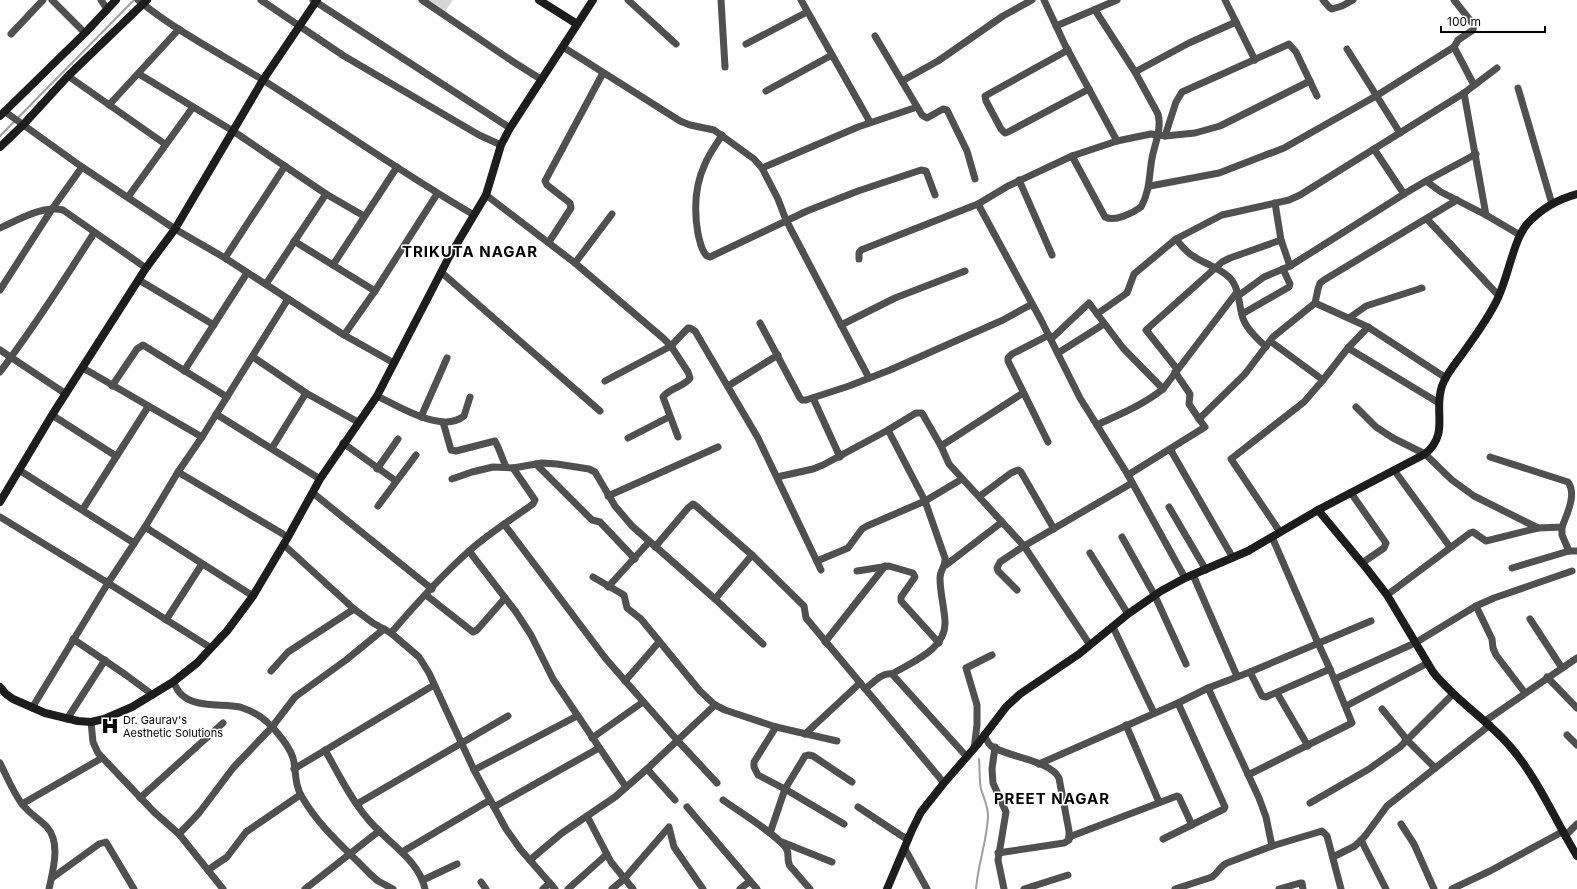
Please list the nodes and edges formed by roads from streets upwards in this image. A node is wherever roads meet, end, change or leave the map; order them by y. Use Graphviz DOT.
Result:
graph roads {
  1 [pos="43,0"];
  2 [pos="52,0"];
  3 [pos="101,0"];
  4 [pos="116,0"];
  5 [pos="261,0"];
  6 [pos="422,0"];
  7 [pos="539,0"];
  8 [pos="593,0"];
  9 [pos="628,0"];
  10 [pos="721,0"];
  11 [pos="801,0"];
  12 [pos="1032,0"];
  13 [pos="1044,0"];
  14 [pos="1117,0"];
  15 [pos="1225,0"];
  16 [pos="1323,0"];
  17 [pos="1353,0"];
  18 [pos="1454,0"];
  19 [pos="142,1"];
  20 [pos="315,1"];
  21 [pos="107,9"];
  22 [pos="1095,10"];
  23 [pos="807,12"];
  24 [pos="1236,22"];
  25 [pos="577,24"];
  26 [pos="300,26"];
  27 [pos="1056,26"];
  28 [pos="179,29"];
  29 [pos="85,33"];
  30 [pos="11,34"];
  31 [pos="875,36"];
  32 [pos="676,44"];
  33 [pos="746,44"];
  34 [pos="563,47"];
  35 [pos="1454,47"];
  36 [pos="1347,49"];
  37 [pos="1068,50"];
  38 [pos="832,55"];
  39 [pos="1255,60"];
  40 [pos="725,67"];
  41 [pos="1497,68"];
  42 [pos="1135,72"];
  43 [pos="603,73"];
  44 [pos="139,74"];
  45 [pos="68,76"];
  46 [pos="263,80"];
  47 [pos="542,80"];
  48 [pos="1310,81"];
  49 [pos="902,82"];
  50 [pos="1474,85"];
  51 [pos="1518,88"];
  52 [pos="1089,89"];
  53 [pos="766,92"];
  54 [pos="1464,92"];
  55 [pos="1317,96"];
  56 [pos="1376,96"];
  57 [pos="109,105"];
  58 [pos="193,107"];
  59 [pos="917,107"];
  60 [pos="4,114"];
  61 [pos="870,122"];
  62 [pos="20,123"];
  63 [pos="510,128"];
  64 [pos="233,131"];
  65 [pos="1400,133"];
  66 [pos="722,135"];
  67 [pos="1162,135"];
  68 [pos="1117,141"];
  69 [pos="165,144"];
  70 [pos="501,145"];
  71 [pos="0,147"];
  72 [pos="1374,149"];
  73 [pos="1476,154"];
  74 [pos="1072,156"];
  75 [pos="285,166"];
  76 [pos="82,167"];
  77 [pos="397,167"];
  78 [pos="762,168"];
  79 [pos="975,179"];
  80 [pos="1019,180"];
  81 [pos="1426,182"];
  82 [pos="1150,186"];
  83 [pos="326,194"];
  84 [pos="437,194"];
  85 [pos="1404,194"];
  86 [pos="1577,194"];
  87 [pos="486,195"];
  88 [pos="935,195"];
  89 [pos="128,197"];
  90 [pos="1457,200"];
  91 [pos="1275,203"];
  92 [pos="978,204"];
  93 [pos="1552,204"];
  94 [pos="52,209"];
  95 [pos="612,214"];
  96 [pos="474,215"];
  97 [pos="1486,215"];
  98 [pos="364,216"];
  99 [pos="1427,219"];
  100 [pos="786,220"];
  101 [pos="0,228"];
  102 [pos="175,229"];
  103 [pos="94,233"];
  104 [pos="1520,235"];
  105 [pos="1176,239"];
  106 [pos="1281,240"];
  107 [pos="294,241"];
  108 [pos="549,242"];
  109 [pos="1052,255"];
  110 [pos="225,258"];
  111 [pos="860,259"];
  112 [pos="575,263"];
  113 [pos="333,265"];
  114 [pos="1287,267"];
  115 [pos="146,268"];
  116 [pos="1215,268"];
  117 [pos="965,271"];
  118 [pos="441,272"];
  119 [pos="247,273"];
  120 [pos="139,280"];
  121 [pos="266,284"];
  122 [pos="1422,288"];
  123 [pos="0,290"];
  124 [pos="375,291"];
  125 [pos="1238,294"];
  126 [pos="1499,296"];
  127 [pos="288,299"];
  128 [pos="1315,303"];
  129 [pos="1032,304"];
  130 [pos="1097,314"];
  131 [pos="1242,314"];
  132 [pos="1349,318"];
  133 [pos="760,323"];
  134 [pos="1104,324"];
  135 [pos="214,325"];
  136 [pos="841,325"];
  137 [pos="1368,328"];
  138 [pos="344,335"];
  139 [pos="1050,337"];
  140 [pos="1268,344"];
  141 [pos="671,346"];
  142 [pos="1348,348"];
  143 [pos="0,350"];
  144 [pos="1058,353"];
  145 [pos="778,355"];
  146 [pos="253,357"];
  147 [pos="11,358"];
  148 [pos="447,358"];
  149 [pos="394,363"];
  150 [pos="83,368"];
  151 [pos="184,371"];
  152 [pos="1176,371"];
  153 [pos="0,372"];
  154 [pos="869,378"];
  155 [pos="1446,378"];
  156 [pos="1323,380"];
  157 [pos="605,381"];
  158 [pos="112,386"];
  159 [pos="728,386"];
  160 [pos="1163,389"];
  161 [pos="306,393"];
  162 [pos="1023,393"];
  163 [pos="66,394"];
  164 [pos="377,396"];
  165 [pos="227,397"];
  166 [pos="470,397"];
  167 [pos="813,398"];
  168 [pos="1439,403"];
  169 [pos="148,407"];
  170 [pos="1356,407"];
  171 [pos="600,411"];
  172 [pos="216,414"];
  173 [pos="52,415"];
  174 [pos="421,417"];
  175 [pos="669,417"];
  176 [pos="1199,419"];
  177 [pos="358,422"];
  178 [pos="443,422"];
  179 [pos="1097,425"];
  180 [pos="888,430"];
  181 [pos="202,437"];
  182 [pos="678,437"];
  183 [pos="628,438"];
  184 [pos="398,439"];
  185 [pos="1048,442"];
  186 [pos="343,444"];
  187 [pos="941,446"];
  188 [pos="718,447"];
  189 [pos="272,448"];
  190 [pos="1170,449"];
  191 [pos="1425,454"];
  192 [pos="416,455"];
  193 [pos="116,456"];
  194 [pos="840,457"];
  195 [pos="1490,457"];
  196 [pos="536,464"];
  197 [pos="509,467"];
  198 [pos="377,469"];
  199 [pos="20,470"];
  200 [pos="1394,470"];
  201 [pos="178,472"];
  202 [pos="1128,475"];
  203 [pos="777,477"];
  204 [pos="962,478"];
  205 [pos="320,479"];
  206 [pos="452,479"];
  207 [pos="396,481"];
  208 [pos="1132,483"];
  209 [pos="1351,492"];
  210 [pos="313,493"];
  211 [pos="1575,494"];
  212 [pos="608,496"];
  213 [pos="980,496"];
  214 [pos="925,501"];
  215 [pos="0,502"];
  216 [pos="378,506"];
  217 [pos="1168,507"];
  218 [pos="83,509"];
  219 [pos="1318,510"];
  220 [pos="0,517"];
  221 [pos="1002,522"];
  222 [pos="504,524"];
  223 [pos="145,527"];
  224 [pos="1562,527"];
  225 [pos="1538,528"];
  226 [pos="1054,529"];
  227 [pos="1280,532"];
  228 [pos="1122,536"];
  229 [pos="288,537"];
  230 [pos="1272,537"];
  231 [pos="134,543"];
  232 [pos="652,544"];
  233 [pos="284,545"];
  234 [pos="1024,546"];
  235 [pos="1450,547"];
  236 [pos="470,551"];
  237 [pos="1569,551"];
  238 [pos="1577,551"];
  239 [pos="1090,553"];
  240 [pos="752,555"];
  241 [pos="1233,558"];
  242 [pos="635,559"];
  243 [pos="817,561"];
  244 [pos="1362,563"];
  245 [pos="202,564"];
  246 [pos="946,565"];
  247 [pos="885,566"];
  248 [pos="1512,568"];
  249 [pos="821,570"];
  250 [pos="1206,570"];
  251 [pos="858,571"];
  252 [pos="1572,571"];
  253 [pos="1189,577"];
  254 [pos="593,578"];
  255 [pos="108,583"];
  256 [pos="608,586"];
  257 [pos="432,589"];
  258 [pos="1017,590"];
  259 [pos="426,595"];
  260 [pos="253,596"];
  261 [pos="1155,596"];
  262 [pos="1387,596"];
  263 [pos="505,598"];
  264 [pos="715,599"];
  265 [pos="1476,606"];
  266 [pos="354,609"];
  267 [pos="1128,614"];
  268 [pos="1530,619"];
  269 [pos="166,620"];
  270 [pos="1371,620"];
  271 [pos="1113,627"];
  272 [pos="388,631"];
  273 [pos="74,639"];
  274 [pos="659,642"];
  275 [pos="825,642"];
  276 [pos="939,643"];
  277 [pos="1318,643"];
  278 [pos="1414,643"];
  279 [pos="763,644"];
  280 [pos="1090,645"];
  281 [pos="211,648"];
  282 [pos="992,655"];
  283 [pos="1577,658"];
  284 [pos="105,660"];
  285 [pos="1186,664"];
  286 [pos="1426,664"];
  287 [pos="1562,668"];
  288 [pos="1330,669"];
  289 [pos="271,671"];
  290 [pos="1250,672"];
  291 [pos="892,674"];
  292 [pos="1237,676"];
  293 [pos="1548,678"];
  294 [pos="1335,679"];
  295 [pos="625,681"];
  296 [pos="173,682"];
  297 [pos="434,685"];
  298 [pos="862,686"];
  299 [pos="0,687"];
  300 [pos="1208,688"];
  301 [pos="1278,693"];
  302 [pos="1525,693"];
  303 [pos="1453,694"];
  304 [pos="152,695"];
  305 [pos="643,702"];
  306 [pos="1178,703"];
  307 [pos="715,705"];
  308 [pos="1346,706"];
  309 [pos="32,708"];
  310 [pos="1577,708"];
  311 [pos="1382,709"];
  312 [pos="1154,713"];
  313 [pos="508,716"];
  314 [pos="578,716"];
  315 [pos="67,719"];
  316 [pos="91,722"];
  317 [pos="223,723"];
  318 [pos="1487,723"];
  319 [pos="1126,725"];
  320 [pos="272,727"];
  321 [pos="776,727"];
  322 [pos="805,734"];
  323 [pos="1567,734"];
  324 [pos="592,738"];
  325 [pos="677,740"];
  326 [pos="837,741"];
  327 [pos="1408,741"];
  328 [pos="979,742"];
  329 [pos="462,743"];
  330 [pos="1577,745"];
  331 [pos="1308,746"];
  332 [pos="995,747"];
  333 [pos="600,748"];
  334 [pos="325,750"];
  335 [pos="967,757"];
  336 [pos="102,758"];
  337 [pos="0,763"];
  338 [pos="1039,764"];
  339 [pos="294,768"];
  340 [pos="1435,768"];
  341 [pos="647,769"];
  342 [pos="474,770"];
  343 [pos="1248,775"];
  344 [pos="852,782"];
  345 [pos="717,783"];
  346 [pos="944,783"];
  347 [pos="626,787"];
  348 [pos="785,789"];
  349 [pos="300,795"];
  350 [pos="140,798"];
  351 [pos="675,800"];
  352 [pos="723,800"];
  353 [pos="1159,802"];
  354 [pos="1310,803"];
  355 [pos="22,804"];
  356 [pos="357,804"];
  357 [pos="492,804"];
  358 [pos="686,807"];
  359 [pos="858,807"];
  360 [pos="587,816"];
  361 [pos="844,824"];
  362 [pos="1192,824"];
  363 [pos="1401,824"];
  364 [pos="1577,824"];
  365 [pos="379,831"];
  366 [pos="770,833"];
  367 [pos="179,834"];
  368 [pos="1564,834"];
  369 [pos="1069,837"];
  370 [pos="1163,839"];
  371 [pos="778,840"];
  372 [pos="908,840"];
  373 [pos="1361,840"];
  374 [pos="1272,846"];
  375 [pos="905,849"];
  376 [pos="402,852"];
  377 [pos="998,853"];
  378 [pos="351,854"];
  379 [pos="606,855"];
  380 [pos="1577,856"];
  381 [pos="1333,857"];
  382 [pos="530,860"];
  383 [pos="832,862"];
  384 [pos="458,864"];
  385 [pos="208,870"];
  386 [pos="1068,875"];
  387 [pos="52,878"];
  388 [pos="624,879"];
  389 [pos="423,880"];
  390 [pos="750,881"];
  391 [pos="481,882"];
  392 [pos="553,886"];
  393 [pos="1184,887"];
  394 [pos="49,889"];
  395 [pos="134,889"];
  396 [pos="224,889"];
  397 [pos="305,889"];
  398 [pos="393,889"];
  399 [pos="425,889"];
  400 [pos="486,889"];
  401 [pos="544,889"];
  402 [pos="568,889"];
  403 [pos="612,889"];
  404 [pos="634,889"];
  405 [pos="703,889"];
  406 [pos="740,889"];
  407 [pos="757,889"];
  408 [pos="810,889"];
  409 [pos="887,889"];
  410 [pos="927,889"];
  411 [pos="1004,889"];
  412 [pos="1024,889"];
  413 [pos="1175,889"];
  414 [pos="1280,889"];
  415 [pos="1304,889"];
  416 [pos="1341,889"];
  417 [pos="1386,889"];
  418 [pos="1434,889"];
  419 [pos="1452,889"];
  1 -- 30 [label="street"];
  2 -- 29 [label="street"];
  3 -- 21 [label="street"];
  4 -- 21 [label="street"];
  5 -- 26 [label="street"];
  6 -- 47 [label="street"];
  7 -- 25 [label="street"];
  8 -- 25 [label="street"];
  9 -- 32 [label="street"];
  10 -- 40 [label="street"];
  11 -- 23 [label="street"];
  12 -- 49 [label="street"];
  13 -- 27 [label="street"];
  14 -- 22 [label="street"];
  15 -- 24 [label="street"];
  16 -- 17 [label="street"];
  18 -- 35 [label="street"];
  19 -- 28 [label="street"];
  19 -- 45 [label="street"];
  20 -- 26 [label="street"];
  20 -- 63 [label="street"];
  21 -- 29 [label="street"];
  22 -- 27 [label="street"];
  22 -- 42 [label="street"];
  23 -- 33 [label="street"];
  23 -- 38 [label="street"];
  24 -- 39 [label="street"];
  24 -- 42 [label="street"];
  25 -- 34 [label="street"];
  26 -- 46 [label="street"];
  26 -- 70 [label="street"];
  27 -- 37 [label="street"];
  28 -- 44 [label="street"];
  28 -- 46 [label="street"];
  29 -- 60 [label="street"];
  31 -- 49 [label="street"];
  34 -- 43 [label="street"];
  34 -- 47 [label="street"];
  35 -- 50 [label="street"];
  35 -- 56 [label="street"];
  36 -- 56 [label="street"];
  37 -- 52 [label="street"];
  37 -- 52 [label="street"];
  38 -- 53 [label="street"];
  38 -- 61 [label="street"];
  39 -- 48 [label="street"];
  39 -- 67 [label="street"];
  41 -- 50 [label="street"];
  42 -- 67 [label="street"];
  43 -- 66 [label="street"];
  43 -- 108 [label="street"];
  44 -- 57 [label="street"];
  44 -- 58 [label="street"];
  45 -- 57 [label="street"];
  45 -- 62 [label="street"];
  46 -- 64 [label="street"];
  46 -- 77 [label="street"];
  47 -- 63 [label="street"];
  48 -- 55 [label="street"];
  48 -- 67 [label="street"];
  49 -- 59 [label="street"];
  50 -- 54 [label="street"];
  51 -- 93 [label="street"];
  52 -- 68 [label="street"];
  54 -- 65 [label="street"];
  54 -- 73 [label="street"];
  56 -- 65 [label="street"];
  56 -- 82 [label="street"];
  57 -- 69 [label="street"];
  58 -- 64 [label="street"];
  58 -- 69 [label="street"];
  59 -- 61 [label="street"];
  59 -- 79 [label="street"];
  60 -- 62 [label="street"];
  61 -- 78 [label="street"];
  62 -- 71 [label="street"];
  62 -- 76 [label="street"];
  63 -- 70 [label="street"];
  64 -- 75 [label="street"];
  64 -- 102 [label="street"];
  65 -- 72 [label="street"];
  66 -- 78 [label="street"];
  66 -- 100 [label="street"];
  67 -- 68 [label="street"];
  67 -- 82 [label="street"];
  68 -- 74 [label="street"];
  69 -- 89 [label="street"];
  70 -- 87 [label="street"];
  72 -- 85 [label="street"];
  72 -- 91 [label="street"];
  73 -- 81 [label="street"];
  73 -- 97 [label="street"];
  74 -- 80 [label="street"];
  74 -- 82 [label="street"];
  75 -- 83 [label="street"];
  75 -- 110 [label="street"];
  76 -- 89 [label="street"];
  76 -- 94 [label="street"];
  77 -- 84 [label="street"];
  77 -- 98 [label="street"];
  78 -- 100 [label="street"];
  80 -- 92 [label="street"];
  80 -- 109 [label="street"];
  81 -- 85 [label="street"];
  81 -- 90 [label="street"];
  83 -- 98 [label="street"];
  83 -- 107 [label="street"];
  84 -- 96 [label="street"];
  84 -- 124 [label="street"];
  85 -- 114 [label="street"];
  86 -- 93 [label="street"];
  87 -- 96 [label="street"];
  87 -- 108 [label="street"];
  88 -- 100 [label="street"];
  89 -- 102 [label="street"];
  90 -- 97 [label="street"];
  90 -- 99 [label="street"];
  91 -- 105 [label="street"];
  91 -- 106 [label="street"];
  92 -- 111 [label="street"];
  92 -- 129 [label="street"];
  93 -- 104 [label="street"];
  94 -- 101 [label="street"];
  94 -- 103 [label="street"];
  94 -- 123 [label="street"];
  95 -- 112 [label="street"];
  96 -- 118 [label="street"];
  97 -- 104 [label="street"];
  98 -- 113 [label="street"];
  99 -- 126 [label="street"];
  99 -- 128 [label="street"];
  100 -- 136 [label="street"];
  102 -- 110 [label="street"];
  102 -- 115 [label="street"];
  103 -- 115 [label="street"];
  103 -- 147 [label="street"];
  104 -- 126 [label="street"];
  105 -- 116 [label="street"];
  105 -- 130 [label="street"];
  106 -- 114 [label="street"];
  106 -- 116 [label="street"];
  107 -- 113 [label="street"];
  107 -- 121 [label="street"];
  108 -- 112 [label="street"];
  110 -- 119 [label="street"];
  112 -- 141 [label="street"];
  113 -- 124 [label="street"];
  114 -- 125 [label="street"];
  114 -- 131 [label="street"];
  115 -- 120 [label="street"];
  116 -- 125 [label="street"];
  116 -- 152 [label="street"];
  117 -- 136 [label="street"];
  118 -- 149 [label="street"];
  118 -- 171 [label="street"];
  119 -- 121 [label="street"];
  119 -- 135 [label="street"];
  120 -- 135 [label="street"];
  120 -- 150 [label="street"];
  121 -- 127 [label="street"];
  122 -- 132 [label="street"];
  124 -- 138 [label="street"];
  125 -- 131 [label="street"];
  125 -- 152 [label="street"];
  126 -- 155 [label="street"];
  127 -- 138 [label="street"];
  127 -- 146 [label="street"];
  128 -- 132 [label="street"];
  128 -- 140 [label="street"];
  129 -- 139 [label="street"];
  129 -- 154 [label="street"];
  130 -- 134 [label="street"];
  130 -- 139 [label="street"];
  131 -- 140 [label="street"];
  132 -- 137 [label="street"];
  133 -- 145 [label="street"];
  134 -- 144 [label="street"];
  134 -- 160 [label="street"];
  135 -- 151 [label="street"];
  136 -- 154 [label="street"];
  137 -- 142 [label="street"];
  137 -- 155 [label="street"];
  138 -- 149 [label="street"];
  139 -- 144 [label="street"];
  139 -- 162 [label="street"];
  140 -- 156 [label="street"];
  140 -- 176 [label="street"];
  141 -- 157 [label="street"];
  141 -- 159 [label="street"];
  141 -- 175 [label="street"];
  142 -- 156 [label="street"];
  142 -- 168 [label="street"];
  143 -- 147 [label="street"];
  144 -- 179 [label="street"];
  145 -- 159 [label="street"];
  145 -- 167 [label="street"];
  146 -- 161 [label="street"];
  146 -- 165 [label="street"];
  147 -- 153 [label="street"];
  147 -- 163 [label="street"];
  148 -- 174 [label="street"];
  149 -- 164 [label="street"];
  150 -- 158 [label="street"];
  150 -- 163 [label="street"];
  151 -- 158 [label="street"];
  151 -- 165 [label="street"];
  152 -- 160 [label="street"];
  152 -- 176 [label="street"];
  154 -- 167 [label="street"];
  155 -- 168 [label="street"];
  156 -- 227 [label="street"];
  158 -- 169 [label="street"];
  159 -- 203 [label="street"];
  160 -- 179 [label="street"];
  161 -- 177 [label="street"];
  161 -- 189 [label="street"];
  162 -- 185 [label="street"];
  162 -- 187 [label="street"];
  163 -- 173 [label="street"];
  164 -- 174 [label="street"];
  164 -- 177 [label="street"];
  165 -- 172 [label="street"];
  166 -- 178 [label="street"];
  167 -- 194 [label="street"];
  168 -- 191 [label="street"];
  169 -- 181 [label="street"];
  169 -- 193 [label="street"];
  170 -- 191 [label="street"];
  172 -- 181 [label="street"];
  172 -- 189 [label="street"];
  173 -- 193 [label="street"];
  173 -- 199 [label="street"];
  174 -- 178 [label="street"];
  175 -- 182 [label="street"];
  175 -- 183 [label="street"];
  176 -- 190 [label="street"];
  177 -- 186 [label="street"];
  178 -- 197 [label="street"];
  179 -- 202 [label="street"];
  180 -- 187 [label="street"];
  180 -- 194 [label="street"];
  180 -- 214 [label="street"];
  181 -- 201 [label="street"];
  184 -- 198 [label="street"];
  186 -- 198 [label="street"];
  186 -- 205 [label="street"];
  187 -- 204 [label="street"];
  188 -- 212 [label="street"];
  189 -- 205 [label="street"];
  190 -- 202 [label="street"];
  190 -- 241 [label="street"];
  191 -- 200 [label="street"];
  191 -- 225 [label="street"];
  192 -- 207 [label="street"];
  193 -- 218 [label="street"];
  194 -- 203 [label="street"];
  195 -- 211 [label="street"];
  196 -- 197 [label="street"];
  196 -- 212 [label="street"];
  196 -- 242 [label="street"];
  197 -- 206 [label="street"];
  197 -- 222 [label="street"];
  198 -- 207 [label="street"];
  199 -- 215 [label="street"];
  199 -- 218 [label="street"];
  200 -- 209 [label="street"];
  200 -- 235 [label="street"];
  201 -- 223 [label="street"];
  201 -- 229 [label="street"];
  202 -- 208 [label="street"];
  203 -- 243 [label="street"];
  204 -- 213 [label="street"];
  204 -- 214 [label="street"];
  205 -- 210 [label="street"];
  207 -- 216 [label="street"];
  208 -- 226 [label="street"];
  208 -- 253 [label="street"];
  209 -- 219 [label="street"];
  209 -- 244 [label="street"];
  210 -- 229 [label="street"];
  210 -- 257 [label="street"];
  211 -- 224 [label="street"];
  212 -- 232 [label="street"];
  213 -- 221 [label="street"];
  213 -- 226 [label="street"];
  214 -- 243 [label="street"];
  214 -- 246 [label="street"];
  217 -- 250 [label="street"];
  218 -- 231 [label="street"];
  219 -- 227 [label="street"];
  219 -- 244 [label="street"];
  220 -- 255 [label="street"];
  221 -- 234 [label="street"];
  221 -- 246 [label="street"];
  222 -- 236 [label="street"];
  222 -- 295 [label="street"];
  223 -- 231 [label="street"];
  223 -- 245 [label="street"];
  224 -- 225 [label="street"];
  224 -- 237 [label="street"];
  225 -- 235 [label="street"];
  226 -- 234 [label="street"];
  227 -- 230 [label="street"];
  228 -- 261 [label="street"];
  229 -- 233 [label="street"];
  230 -- 241 [label="street"];
  230 -- 277 [label="street"];
  231 -- 255 [label="street"];
  232 -- 240 [label="street"];
  232 -- 242 [label="street"];
  232 -- 264 [label="street"];
  233 -- 260 [label="street"];
  233 -- 266 [label="street"];
  234 -- 258 [label="street"];
  234 -- 280 [label="street"];
  235 -- 262 [label="street"];
  236 -- 257 [label="street"];
  236 -- 263 [label="street"];
  237 -- 238 [label="street"];
  237 -- 248 [label="street"];
  239 -- 267 [label="street"];
  240 -- 264 [label="street"];
  240 -- 275 [label="street"];
  241 -- 250 [label="street"];
  242 -- 256 [label="street"];
  243 -- 249 [label="street"];
  244 -- 262 [label="street"];
  245 -- 260 [label="street"];
  245 -- 269 [label="street"];
  246 -- 276 [label="street"];
  247 -- 251 [label="street"];
  247 -- 275 [label="street"];
  247 -- 276 [label="street"];
  250 -- 253 [label="street"];
  252 -- 265 [label="street"];
  253 -- 261 [label="street"];
  253 -- 292 [label="street"];
  254 -- 256 [label="street"];
  255 -- 269 [label="street"];
  255 -- 273 [label="street"];
  256 -- 274 [label="street"];
  257 -- 259 [label="street"];
  259 -- 263 [label="street"];
  259 -- 272 [label="street"];
  260 -- 281 [label="street"];
  261 -- 267 [label="street"];
  261 -- 285 [label="street"];
  262 -- 278 [label="street"];
  263 -- 314 [label="street"];
  264 -- 279 [label="street"];
  265 -- 278 [label="street"];
  265 -- 302 [label="street"];
  266 -- 272 [label="street"];
  266 -- 289 [label="street"];
  267 -- 271 [label="street"];
  268 -- 287 [label="street"];
  269 -- 281 [label="street"];
  270 -- 277 [label="street"];
  271 -- 280 [label="street"];
  271 -- 312 [label="street"];
  272 -- 297 [label="street"];
  272 -- 320 [label="street"];
  273 -- 284 [label="street"];
  273 -- 309 [label="street"];
  274 -- 295 [label="street"];
  274 -- 307 [label="street"];
  275 -- 298 [label="street"];
  276 -- 291 [label="street"];
  277 -- 288 [label="street"];
  277 -- 290 [label="street"];
  278 -- 286 [label="street"];
  278 -- 294 [label="street"];
  280 -- 328 [label="street"];
  281 -- 296 [label="street"];
  282 -- 328 [label="street"];
  283 -- 287 [label="street"];
  284 -- 304 [label="street"];
  284 -- 315 [label="street"];
  286 -- 303 [label="street"];
  286 -- 308 [label="street"];
  287 -- 293 [label="street"];
  288 -- 294 [label="street"];
  288 -- 301 [label="street"];
  290 -- 292 [label="street"];
  290 -- 301 [label="street"];
  291 -- 298 [label="street"];
  291 -- 335 [label="street"];
  292 -- 300 [label="street"];
  293 -- 302 [label="street"];
  293 -- 310 [label="street"];
  294 -- 308 [label="street"];
  295 -- 305 [label="street"];
  296 -- 304 [label="street"];
  296 -- 320 [label="street"];
  297 -- 329 [label="street"];
  297 -- 334 [label="street"];
  298 -- 322 [label="street"];
  298 -- 346 [label="street"];
  299 -- 309 [label="street"];
  300 -- 306 [label="street"];
  300 -- 343 [label="street"];
  301 -- 331 [label="street"];
  302 -- 318 [label="street"];
  303 -- 318 [label="street"];
  303 -- 327 [label="street"];
  304 -- 316 [label="street"];
  305 -- 324 [label="street"];
  305 -- 325 [label="street"];
  306 -- 312 [label="street"];
  306 -- 362 [label="street"];
  307 -- 321 [label="street"];
  307 -- 325 [label="street"];
  308 -- 331 [label="street"];
  309 -- 315 [label="street"];
  311 -- 327 [label="street"];
  312 -- 319 [label="street"];
  313 -- 329 [label="street"];
  314 -- 324 [label="street"];
  314 -- 342 [label="street"];
  315 -- 316 [label="street"];
  316 -- 336 [label="street"];
  317 -- 350 [label="street"];
  318 -- 340 [label="street"];
  318 -- 368 [label="street"];
  319 -- 338 [label="street"];
  319 -- 353 [label="street"];
  320 -- 339 [label="street"];
  320 -- 367 [label="street"];
  321 -- 322 [label="street"];
  321 -- 348 [label="street"];
  322 -- 326 [label="street"];
  323 -- 330 [label="street"];
  324 -- 333 [label="street"];
  325 -- 341 [label="street"];
  325 -- 345 [label="street"];
  327 -- 340 [label="street"];
  327 -- 354 [label="street"];
  328 -- 332 [label="street"];
  328 -- 335 [label="street"];
  329 -- 342 [label="street"];
  329 -- 356 [label="street"];
  331 -- 343 [label="street"];
  332 -- 338 [label="street"];
  332 -- 377 [label="street"];
  333 -- 347 [label="street"];
  333 -- 357 [label="street"];
  334 -- 339 [label="street"];
  334 -- 356 [label="street"];
  335 -- 346 [label="street"];
  336 -- 350 [label="street"];
  336 -- 355 [label="street"];
  337 -- 355 [label="street"];
  338 -- 369 [label="street"];
  339 -- 349 [label="street"];
  340 -- 373 [label="street"];
  341 -- 347 [label="street"];
  341 -- 351 [label="street"];
  342 -- 357 [label="street"];
  343 -- 374 [label="street"];
  344 -- 348 [label="street"];
  346 -- 372 [label="street"];
  347 -- 360 [label="street"];
  348 -- 361 [label="street"];
  348 -- 366 [label="street"];
  349 -- 378 [label="street"];
  349 -- 385 [label="street"];
  350 -- 367 [label="street"];
  352 -- 366 [label="street"];
  353 -- 362 [label="street"];
  353 -- 369 [label="street"];
  355 -- 387 [label="street"];
  356 -- 365 [label="street"];
  357 -- 376 [label="street"];
  357 -- 382 [label="street"];
  358 -- 390 [label="street"];
  359 -- 372 [label="street"];
  360 -- 379 [label="street"];
  360 -- 382 [label="street"];
  362 -- 370 [label="street"];
  363 -- 418 [label="street"];
  364 -- 368 [label="street"];
  365 -- 376 [label="street"];
  365 -- 378 [label="street"];
  366 -- 371 [label="street"];
  367 -- 385 [label="street"];
  368 -- 380 [label="street"];
  368 -- 419 [label="street"];
  369 -- 377 [label="street"];
  371 -- 383 [label="street"];
  371 -- 408 [label="street"];
  372 -- 375 [label="street"];
  373 -- 381 [label="street"];
  373 -- 417 [label="street"];
  374 -- 381 [label="street"];
  374 -- 393 [label="street"];
  375 -- 409 [label="street"];
  375 -- 410 [label="street"];
  376 -- 389 [label="street"];
  377 -- 411 [label="street"];
  378 -- 397 [label="street"];
  378 -- 398 [label="street"];
  379 -- 388 [label="street"];
  379 -- 402 [label="street"];
  381 -- 416 [label="street"];
  382 -- 392 [label="street"];
  384 -- 389 [label="street"];
  385 -- 396 [label="street"];
  386 -- 412 [label="street"];
  387 -- 394 [label="street"];
  387 -- 395 [label="street"];
  388 -- 403 [label="street"];
  388 -- 404 [label="street"];
  388 -- 405 [label="street"];
  389 -- 399 [label="street"];
  390 -- 406 [label="street"];
  390 -- 407 [label="street"];
  391 -- 400 [label="street"];
  392 -- 401 [label="street"];
  393 -- 413 [label="street"];
  414 -- 415 [label="street"];
}
